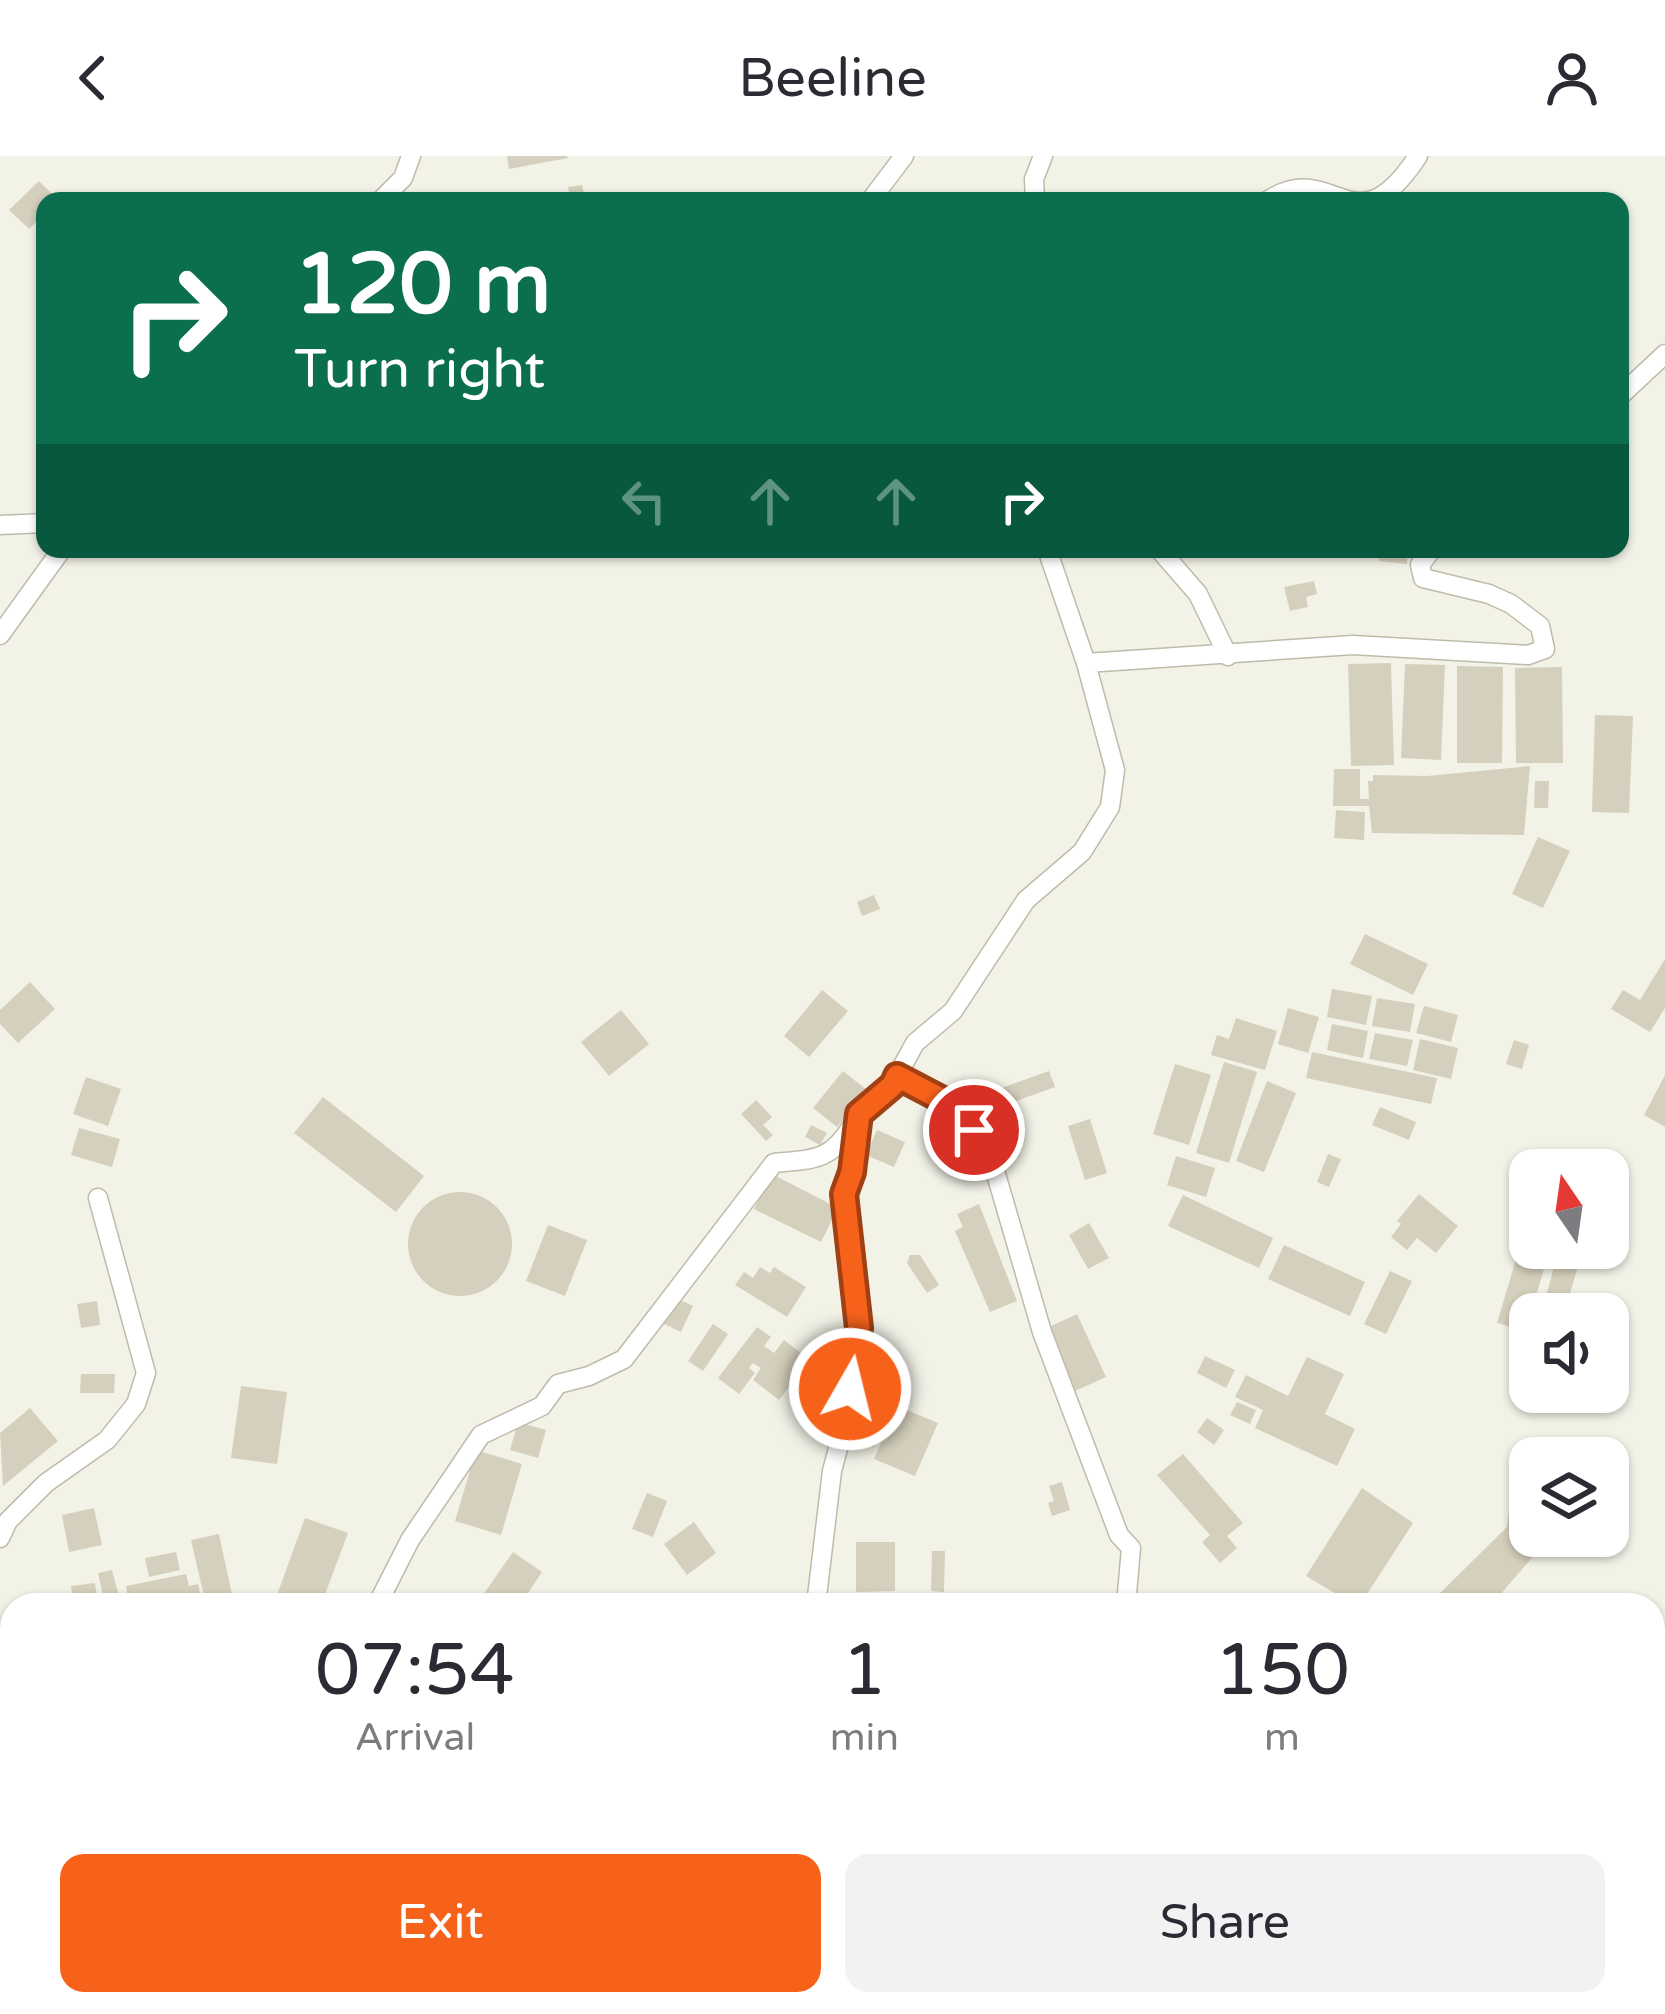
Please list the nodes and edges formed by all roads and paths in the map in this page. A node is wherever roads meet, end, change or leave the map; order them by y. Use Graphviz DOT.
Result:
graph roads {
  1 [pos="411,156"];
  2 [pos="904,156"];
  3 [pos="1043,156"];
  4 [pos="1418,156"];
  5 [pos="389,192"];
  6 [pos="878,192"];
  7 [pos="1035,192"];
  8 [pos="1277,192"];
  9 [pos="1342,192"];
  10 [pos="1382,192"];
  11 [pos="1665,353"];
  12 [pos="1629,387"];
  13 [pos="36,523"];
  14 [pos="0,525"];
  15 [pos="56,558"];
  16 [pos="1050,558"];
  17 [pos="1167,558"];
  18 [pos="1425,558"];
  19 [pos="0,635"];
  20 [pos="1228,656"];
  21 [pos="1086,663"];
  22 [pos="897,1076"];
  23 [pos="859,1114"];
  24 [pos="98,1198"];
  25 [pos="0,1538"];
  26 [pos="383,1593"];
  27 [pos="817,1593"];
  28 [pos="1127,1593"];
  1 -- 5 [label="street"];
  2 -- 6 [label="street"];
  3 -- 7 [label="street"];
  4 -- 10 [label="street"];
  8 -- 9 [label="street"];
  11 -- 12 [label="street"];
  13 -- 14 [label="street"];
  15 -- 19 [label="street"];
  16 -- 21 [label="street"];
  17 -- 20 [label="street"];
  18 -- 20 [label="street"];
  20 -- 21 [label="street"];
  21 -- 22 [label="street"];
  22 -- 23 [label="street"];
  22 -- 28 [label="street"];
  23 -- 26 [label="street"];
  23 -- 27 [label="street"];
  24 -- 25 [label="street"];
}
